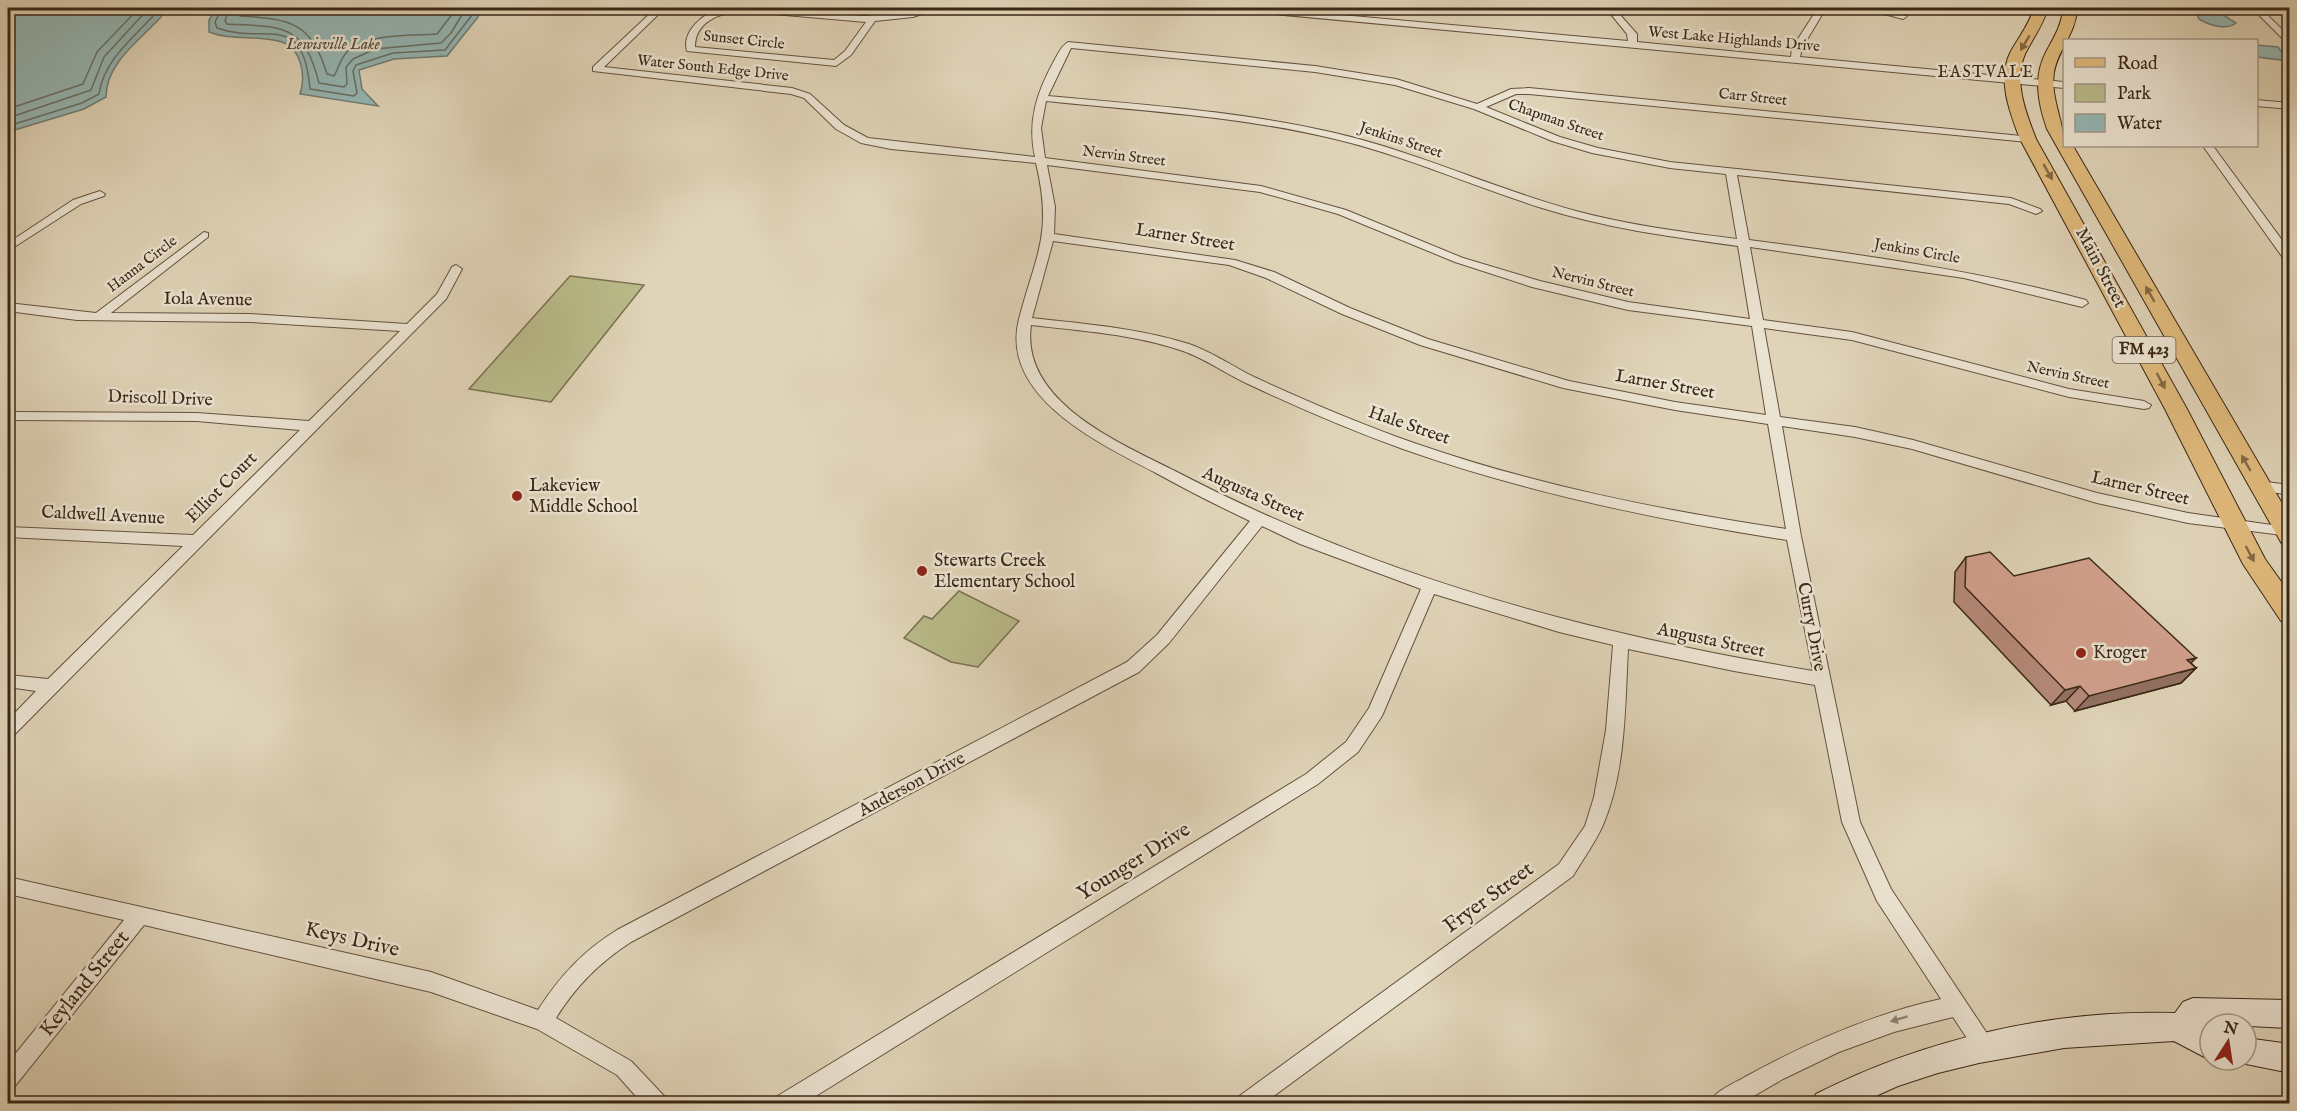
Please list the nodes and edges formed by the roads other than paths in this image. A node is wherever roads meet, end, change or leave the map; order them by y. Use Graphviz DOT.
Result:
graph roads {
  1 [pos="661,8"];
  2 [pos="936,8"];
  3 [pos="1242,8"];
  4 [pos="1610,8"];
  5 [pos="1821,8"];
  6 [pos="1866,8"];
  7 [pos="2041,8"];
  8 [pos="2070,8"];
  9 [pos="2256,8"];
  10 [pos="1903,16"];
  11 [pos="871,21"];
  12 [pos="2289,43"];
  13 [pos="1633,44"];
  14 [pos="1068,45"];
  15 [pos="1795,60"];
  16 [pos="2014,80"];
  17 [pos="2054,84"];
  18 [pos="1042,98"];
  19 [pos="2258,103"];
  20 [pos="2289,106"];
  21 [pos="1478,107"];
  22 [pos="2028,139"];
  23 [pos="2063,145"];
  24 [pos="2064,147"];
  25 [pos="2209,147"];
  26 [pos="1043,161"];
  27 [pos="1731,171"];
  28 [pos="100,194"];
  29 [pos="2036,211"];
  30 [pos="204,235"];
  31 [pos="1049,237"];
  32 [pos="1744,242"];
  33 [pos="8,248"];
  34 [pos="2289,260"];
  35 [pos="456,269"];
  36 [pos="2082,303"];
  37 [pos="8,307"];
  38 [pos="98,316"];
  39 [pos="1024,321"];
  40 [pos="1759,325"];
  41 [pos="408,328"];
  42 [pos="2144,405"];
  43 [pos="8,416"];
  44 [pos="1774,422"];
  45 [pos="311,426"];
  46 [pos="2259,486"];
  47 [pos="2289,490"];
  48 [pos="1259,520"];
  49 [pos="2235,526"];
  50 [pos="8,532"];
  51 [pos="2288,535"];
  52 [pos="1794,536"];
  53 [pos="197,541"];
  54 [pos="1430,586"];
  55 [pos="2289,614"];
  56 [pos="1621,640"];
  57 [pos="1821,679"];
  58 [pos="8,681"];
  59 [pos="51,686"];
  60 [pos="8,730"];
  61 [pos="8,885"];
  62 [pos="139,917"];
  63 [pos="1956,1006"];
  64 [pos="2289,1014"];
  65 [pos="542,1021"];
  66 [pos="2181,1028"];
  67 [pos="2198,1039"];
  68 [pos="1985,1048"];
  69 [pos="2258,1054"];
  70 [pos="2289,1059"];
  71 [pos="8,1079"];
  72 [pos="658,1104"];
  73 [pos="783,1104"];
  74 [pos="1245,1104"];
  75 [pos="1719,1104"];
  76 [pos="1827,1104"];
  1 -- 26 [label="street, Water South Edge Drive"];
  2 -- 11 [label="street"];
  3 -- 13 [label="street, West Lake Highlands Drive"];
  4 -- 13 [label="street"];
  5 -- 15 [label="street"];
  6 -- 10 [label="street"];
  7 -- 16 [label="main road, Main Street / FM 423, one-way"];
  8 -- 17 [label="main road, Main Street / FM 423"];
  9 -- 12 [label="street"];
  11 -- 11 [label="street, Sunset Circle"];
  13 -- 15 [label="street, West Lake Highlands Drive"];
  14 -- 18 [label="street, Augusta Street"];
  14 -- 21 [label="street, Chapman Street"];
  15 -- 16 [label="street, West Lake Highlands Drive"];
  16 -- 17 [label="street, West Lake Highlands Drive"];
  16 -- 22 [label="main road, Main Street / FM 423"];
  23 -- 17 [label="main road, Main Street / FM 423, one-way"];
  18 -- 26 [label="street, Augusta Street"];
  18 -- 32 [label="street, Jenkins Street"];
  19 -- 20 [label="street"];
  21 -- 22 [label="street, Carr Street"];
  21 -- 27 [label="street, Chapman Street"];
  22 -- 49 [label="main road, Main Street / FM 423, one-way"];
  46 -- 24 [label="main road, Main Street / FM 423, one-way"];
  25 -- 34 [label="street"];
  26 -- 31 [label="street, Augusta Street"];
  26 -- 40 [label="street, Nervin Street"];
  27 -- 29 [label="street, Chapman Street"];
  27 -- 32 [label="street, Curry Drive"];
  28 -- 33 [label="street"];
  30 -- 38 [label="street, Hanna Circle"];
  31 -- 39 [label="street, Augusta Street"];
  31 -- 44 [label="street, Larner Street"];
  32 -- 36 [label="street, Jenkins Circle"];
  32 -- 40 [label="street, Curry Drive"];
  35 -- 41 [label="street, Elliot Court"];
  37 -- 38 [label="street, Iola Avenue"];
  38 -- 41 [label="street, Iola Avenue"];
  39 -- 48 [label="street, Augusta Street"];
  39 -- 52 [label="street, Hale Street"];
  40 -- 42 [label="street, Nervin Street"];
  40 -- 44 [label="street, Curry Drive"];
  41 -- 45 [label="street, Elliot Court"];
  43 -- 45 [label="street, Driscoll Drive"];
  44 -- 49 [label="street, Larner Street"];
  44 -- 52 [label="street, Curry Drive"];
  45 -- 53 [label="street, Elliot Court"];
  46 -- 47 [label="street"];
  46 -- 51 [label="main road, Main Street / FM 423"];
  48 -- 54 [label="street, Augusta Street"];
  48 -- 65 [label="street, Anderson Drive"];
  49 -- 51 [label="street, Larner Street"];
  49 -- 55 [label="main road, Main Street / FM 423, one-way"];
  50 -- 53 [label="street, Caldwell Avenue"];
  52 -- 57 [label="street, Curry Drive"];
  53 -- 59 [label="street, Elliot Court"];
  54 -- 56 [label="street, Augusta Street"];
  54 -- 73 [label="street, Younger Drive"];
  56 -- 57 [label="street, Augusta Street"];
  56 -- 74 [label="street, Fryer Street"];
  57 -- 63 [label="street, Curry Drive"];
  58 -- 59 [label="street"];
  59 -- 60 [label="street, Elliot Court"];
  61 -- 62 [label="street, Keys Drive"];
  62 -- 65 [label="street, Keys Drive"];
  62 -- 71 [label="street, Keyland Street"];
  63 -- 68 [label="street, Curry Drive"];
  63 -- 75 [label="street, one-way"];
  64 -- 66 [label="main road"];
  65 -- 72 [label="street, Keys Drive"];
  66 -- 67 [label="main road"];
  66 -- 68 [label="main road"];
  68 -- 76 [label="main road"];
  69 -- 70 [label="main road"];
}
